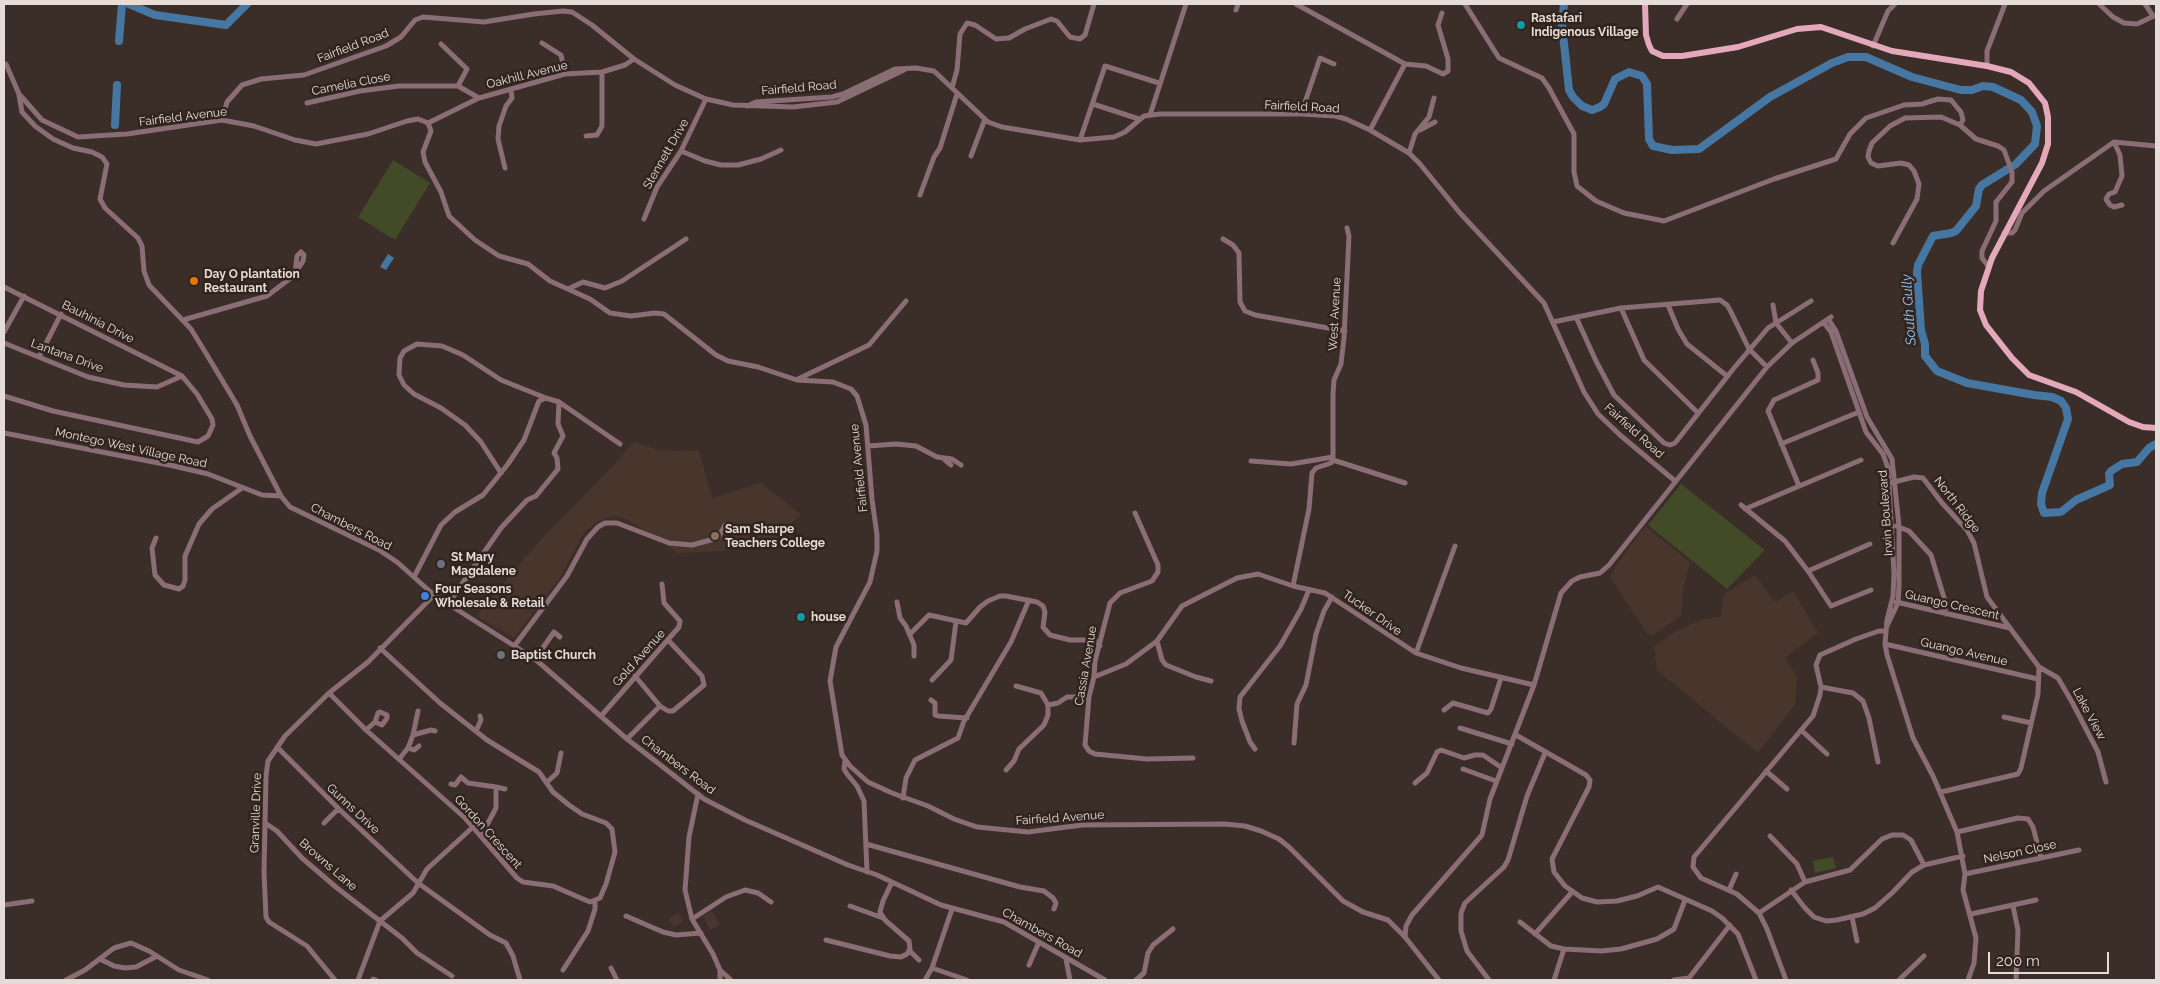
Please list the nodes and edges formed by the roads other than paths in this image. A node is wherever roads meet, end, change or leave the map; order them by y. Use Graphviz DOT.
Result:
graph roads {
  1 [pos="1094,4"];
  2 [pos="1186,4"];
  3 [pos="1238,4"];
  4 [pos="1296,4"];
  5 [pos="1465,4"];
  6 [pos="1645,4"];
  7 [pos="1687,4"];
  8 [pos="1895,4"];
  9 [pos="2005,4"];
  10 [pos="2099,4"];
  11 [pos="2145,4"];
  12 [pos="1236,10"];
  13 [pos="1442,13"];
  14 [pos="2154,15"];
  15 [pos="1677,20"];
  16 [pos="542,43"];
  17 [pos="441,44"];
  18 [pos="1873,46"];
  19 [pos="634,59"];
  20 [pos="6,64"];
  21 [pos="1334,64"];
  22 [pos="1405,64"];
  23 [pos="1987,66"];
  24 [pos="602,72"];
  25 [pos="565,74"];
  26 [pos="1159,83"];
  27 [pos="458,86"];
  28 [pos="952,88"];
  29 [pos="511,90"];
  30 [pos="19,94"];
  31 [pos="958,94"];
  32 [pos="479,98"];
  33 [pos="1434,98"];
  34 [pos="706,99"];
  35 [pos="308,103"];
  36 [pos="1093,104"];
  37 [pos="1301,114"];
  38 [pos="1150,115"];
  39 [pos="985,119"];
  40 [pos="1138,119"];
  41 [pos="222,120"];
  42 [pos="1435,122"];
  43 [pos="428,123"];
  44 [pos="1960,125"];
  45 [pos="1370,130"];
  46 [pos="1420,130"];
  47 [pos="586,136"];
  48 [pos="1080,140"];
  49 [pos="2114,142"];
  50 [pos="2156,146"];
  51 [pos="781,150"];
  52 [pos="681,151"];
  53 [pos="1409,153"];
  54 [pos="971,156"];
  55 [pos="505,168"];
  56 [pos="920,195"];
  57 [pos="2122,205"];
  58 [pos="644,220"];
  59 [pos="1348,228"];
  60 [pos="2004,233"];
  61 [pos="1223,238"];
  62 [pos="686,240"];
  63 [pos="1893,244"];
  64 [pos="1989,267"];
  65 [pos="295,273"];
  66 [pos="4,286"];
  67 [pos="568,289"];
  68 [pos="24,296"];
  69 [pos="906,301"];
  70 [pos="1810,301"];
  71 [pos="1668,305"];
  72 [pos="1773,305"];
  73 [pos="1621,308"];
  74 [pos="61,314"];
  75 [pos="1576,317"];
  76 [pos="183,320"];
  77 [pos="1553,322"];
  78 [pos="1776,323"];
  79 [pos="1824,324"];
  80 [pos="1344,331"];
  81 [pos="4,332"];
  82 [pos="4,343"];
  83 [pos="1792,343"];
  84 [pos="1749,349"];
  85 [pos="39,358"];
  86 [pos="1813,360"];
  87 [pos="1768,367"];
  88 [pos="1846,368"];
  89 [pos="182,376"];
  90 [pos="1727,376"];
  91 [pos="797,380"];
  92 [pos="4,396"];
  93 [pos="546,398"];
  94 [pos="559,402"];
  95 [pos="1859,412"];
  96 [pos="1698,413"];
  97 [pos="1864,418"];
  98 [pos="2156,428"];
  99 [pos="4,434"];
  100 [pos="620,444"];
  101 [pos="1781,444"];
  102 [pos="868,446"];
  103 [pos="944,459"];
  104 [pos="1333,459"];
  105 [pos="1861,460"];
  106 [pos="1251,461"];
  107 [pos="961,465"];
  108 [pos="951,466"];
  109 [pos="501,473"];
  110 [pos="1675,481"];
  111 [pos="1405,483"];
  112 [pos="1893,483"];
  113 [pos="1799,486"];
  114 [pos="242,488"];
  115 [pos="281,496"];
  116 [pos="1135,513"];
  117 [pos="725,526"];
  118 [pos="1896,526"];
  119 [pos="156,538"];
  120 [pos="1870,544"];
  121 [pos="1454,546"];
  122 [pos="1808,571"];
  123 [pos="414,576"];
  124 [pos="662,584"];
  125 [pos="1293,586"];
  126 [pos="1309,590"];
  127 [pos="1870,590"];
  128 [pos="434,595"];
  129 [pos="1332,597"];
  130 [pos="1029,600"];
  131 [pos="897,602"];
  132 [pos="1895,602"];
  133 [pos="448,604"];
  134 [pos="1945,614"];
  135 [pos="956,622"];
  136 [pos="2010,628"];
  137 [pos="1886,629"];
  138 [pos="910,634"];
  139 [pos="560,637"];
  140 [pos="668,640"];
  141 [pos="1157,641"];
  142 [pos="1885,644"];
  143 [pos="515,645"];
  144 [pos="1100,646"];
  145 [pos="380,648"];
  146 [pos="1416,653"];
  147 [pos="914,656"];
  148 [pos="535,659"];
  149 [pos="2039,667"];
  150 [pos="635,676"];
  151 [pos="1094,677"];
  152 [pos="1501,678"];
  153 [pos="2038,679"];
  154 [pos="932,680"];
  155 [pos="1211,681"];
  156 [pos="1534,685"];
  157 [pos="1016,686"];
  158 [pos="1820,687"];
  159 [pos="329,693"];
  160 [pos="1089,697"];
  161 [pos="931,700"];
  162 [pos="1048,705"];
  163 [pos="660,706"];
  164 [pos="1444,710"];
  165 [pos="418,711"];
  166 [pos="480,716"];
  167 [pos="601,716"];
  168 [pos="2004,717"];
  169 [pos="967,718"];
  170 [pos="375,722"];
  171 [pos="2031,723"];
  172 [pos="1460,728"];
  173 [pos="366,730"];
  174 [pos="1801,730"];
  175 [pos="434,731"];
  176 [pos="476,731"];
  177 [pos="413,735"];
  178 [pos="1516,735"];
  179 [pos="627,739"];
  180 [pos="1294,743"];
  181 [pos="1512,744"];
  182 [pos="419,746"];
  183 [pos="277,747"];
  184 [pos="408,748"];
  185 [pos="1255,749"];
  186 [pos="561,753"];
  187 [pos="1546,753"];
  188 [pos="1827,754"];
  189 [pos="400,758"];
  190 [pos="1193,758"];
  191 [pos="845,760"];
  192 [pos="1878,762"];
  193 [pos="1502,768"];
  194 [pos="1464,769"];
  195 [pos="1006,770"];
  196 [pos="1766,771"];
  197 [pos="1496,781"];
  198 [pos="547,782"];
  199 [pos="2106,782"];
  200 [pos="1415,783"];
  201 [pos="451,784"];
  202 [pos="496,787"];
  203 [pos="505,789"];
  204 [pos="1787,789"];
  205 [pos="1941,792"];
  206 [pos="698,794"];
  207 [pos="903,798"];
  208 [pos="338,809"];
  209 [pos="324,822"];
  210 [pos="265,823"];
  211 [pos="473,827"];
  212 [pos="1957,832"];
  213 [pos="480,836"];
  214 [pos="1770,836"];
  215 [pos="866,844"];
  216 [pos="2079,850"];
  217 [pos="1963,856"];
  218 [pos="2041,858"];
  219 [pos="1924,865"];
  220 [pos="867,872"];
  221 [pos="1736,874"];
  222 [pos="1965,874"];
  223 [pos="892,882"];
  224 [pos="1805,882"];
  225 [pos="418,883"];
  226 [pos="1729,890"];
  227 [pos="1792,890"];
  228 [pos="1572,892"];
  229 [pos="1685,900"];
  230 [pos="2036,900"];
  231 [pos="32,901"];
  232 [pos="595,902"];
  233 [pos="770,902"];
  234 [pos="4,905"];
  235 [pos="850,906"];
  236 [pos="2013,906"];
  237 [pos="952,909"];
  238 [pos="1054,909"];
  239 [pos="1758,914"];
  240 [pos="1970,914"];
  241 [pos="626,916"];
  242 [pos="1852,917"];
  243 [pos="883,918"];
  244 [pos="692,919"];
  245 [pos="380,921"];
  246 [pos="1520,922"];
  247 [pos="1730,925"];
  248 [pos="1173,928"];
  249 [pos="701,933"];
  250 [pos="1535,934"];
  251 [pos="1405,936"];
  252 [pos="826,940"];
  253 [pos="1857,941"];
  254 [pos="1039,942"];
  255 [pos="1564,949"];
  256 [pos="909,950"];
  257 [pos="157,956"];
  258 [pos="1924,956"];
  259 [pos="1066,958"];
  260 [pos="100,959"];
  261 [pos="919,960"];
  262 [pos="1029,965"];
  263 [pos="611,968"];
  264 [pos="932,968"];
  265 [pos="563,970"];
  266 [pos="720,970"];
  267 [pos="452,976"];
  268 [pos="188,978"];
  269 [pos="955,978"];
  270 [pos="1690,979"];
  271 [pos="66,980"];
  272 [pos="208,980"];
  273 [pos="335,980"];
  274 [pos="358,980"];
  275 [pos="520,980"];
  276 [pos="617,980"];
  277 [pos="720,980"];
  278 [pos="731,980"];
  279 [pos="925,980"];
  280 [pos="967,980"];
  281 [pos="1070,980"];
  282 [pos="1105,980"];
  283 [pos="1136,980"];
  284 [pos="1439,980"];
  285 [pos="1489,980"];
  286 [pos="1554,980"];
  287 [pos="1674,980"];
  288 [pos="1756,980"];
  289 [pos="1786,980"];
  290 [pos="1898,980"];
  291 [pos="1968,980"];
  292 [pos="2016,980"];
  1 -- 28 [label="street"];
  2 -- 26 [label="street"];
  3 -- 12 [label="street"];
  4 -- 22 [label="street"];
  5 -- 44 [label="street"];
  6 -- 18 [label="main road"];
  7 -- 15 [label="street"];
  8 -- 18 [label="street"];
  9 -- 23 [label="street"];
  10 -- 14 [label="street"];
  11 -- 14 [label="street"];
  13 -- 22 [label="street"];
  16 -- 25 [label="street"];
  17 -- 27 [label="street"];
  18 -- 23 [label="main road"];
  19 -- 24 [label="street, Oakhill Avenue"];
  19 -- 34 [label="street, Fairfield Road"];
  19 -- 41 [label="street, Fairfield Road"];
  20 -- 30 [label="street, Fairfield Avenue"];
  21 -- 37 [label="street"];
  22 -- 45 [label="street"];
  23 -- 60 [label="main road"];
  24 -- 25 [label="street, Oakhill Avenue"];
  24 -- 47 [label="street"];
  25 -- 29 [label="street, Oakhill Avenue"];
  26 -- 36 [label="street"];
  26 -- 38 [label="street"];
  27 -- 32 [label="street"];
  27 -- 35 [label="street, Camelia Close"];
  28 -- 31 [label="street, Fairfield Road"];
  28 -- 34 [label="street, Fairfield Road"];
  29 -- 32 [label="street, Oakhill Avenue"];
  29 -- 55 [label="street"];
  30 -- 41 [label="street, Fairfield Avenue"];
  30 -- 76 [label="street, Chambers Road"];
  31 -- 39 [label="street, Fairfield Road"];
  31 -- 56 [label="street"];
  32 -- 43 [label="street, Oakhill Avenue"];
  33 -- 46 [label="street"];
  34 -- 52 [label="street, Stennett Drive"];
  36 -- 40 [label="street"];
  36 -- 48 [label="street"];
  37 -- 38 [label="street, Fairfield Road"];
  37 -- 45 [label="street, Fairfield Road"];
  38 -- 40 [label="street, Fairfield Road"];
  39 -- 48 [label="street, Fairfield Road"];
  39 -- 54 [label="street"];
  40 -- 48 [label="street, Fairfield Road"];
  41 -- 43 [label="street, Fairfield Avenue"];
  42 -- 46 [label="street"];
  43 -- 67 [label="street, Fairfield Avenue"];
  44 -- 63 [label="street"];
  44 -- 64 [label="street"];
  45 -- 53 [label="street, Fairfield Road"];
  46 -- 53 [label="street"];
  49 -- 50 [label="street"];
  49 -- 57 [label="street"];
  49 -- 60 [label="street"];
  51 -- 52 [label="street"];
  52 -- 58 [label="street, Stennett Drive"];
  53 -- 77 [label="street, Fairfield Road"];
  59 -- 80 [label="street, West Avenue"];
  60 -- 64 [label="main road"];
  61 -- 80 [label="street"];
  62 -- 67 [label="street"];
  64 -- 98 [label="main road"];
  65 -- 76 [label="street"];
  66 -- 68 [label="street, Bauhinia Drive"];
  67 -- 91 [label="street, Fairfield Avenue"];
  68 -- 74 [label="street, Bauhinia Drive"];
  68 -- 81 [label="street"];
  69 -- 91 [label="street"];
  70 -- 78 [label="street"];
  71 -- 73 [label="street"];
  71 -- 84 [label="street"];
  71 -- 90 [label="street"];
  72 -- 78 [label="street"];
  73 -- 75 [label="street"];
  73 -- 96 [label="street"];
  74 -- 85 [label="street"];
  74 -- 89 [label="street, Bauhinia Drive"];
  75 -- 77 [label="street"];
  75 -- 96 [label="street"];
  76 -- 115 [label="street, Chambers Road"];
  77 -- 110 [label="street, Fairfield Road"];
  78 -- 83 [label="street"];
  78 -- 84 [label="street"];
  79 -- 83 [label="street"];
  79 -- 88 [label="street, Irwin Boulevard"];
  79 -- 88 [label="street, Irwin Boulevard"];
  80 -- 104 [label="street, West Avenue"];
  82 -- 85 [label="street, Lantana Drive"];
  83 -- 87 [label="street"];
  84 -- 87 [label="street"];
  84 -- 90 [label="street"];
  85 -- 89 [label="street, Lantana Drive"];
  86 -- 101 [label="street"];
  87 -- 110 [label="street"];
  88 -- 95 [label="street, Irwin Boulevard"];
  88 -- 97 [label="street, Irwin Boulevard"];
  89 -- 92 [label="street"];
  90 -- 96 [label="street"];
  91 -- 102 [label="street, Fairfield Avenue"];
  93 -- 94 [label="street"];
  93 -- 109 [label="street"];
  93 -- 109 [label="street"];
  94 -- 100 [label="street"];
  94 -- 133 [label="street"];
  95 -- 97 [label="street, Irwin Boulevard"];
  95 -- 101 [label="street"];
  97 -- 112 [label="street, Irwin Boulevard"];
  99 -- 114 [label="street, Montego West Village Road"];
  101 -- 113 [label="street"];
  102 -- 103 [label="street"];
  102 -- 191 [label="street, Fairfield Avenue"];
  103 -- 107 [label="street"];
  103 -- 108 [label="street"];
  104 -- 106 [label="street"];
  104 -- 111 [label="street"];
  104 -- 125 [label="street"];
  105 -- 113 [label="street"];
  109 -- 123 [label="street"];
  110 -- 156 [label="street"];
  112 -- 118 [label="street, Irwin Boulevard"];
  112 -- 136 [label="street, North Ridge"];
  113 -- 122 [label="street"];
  114 -- 115 [label="street, Montego West Village Road"];
  114 -- 119 [label="street"];
  115 -- 123 [label="street, Chambers Road"];
  116 -- 144 [label="street, Cassia Avenue"];
  117 -- 143 [label="street"];
  118 -- 132 [label="street, Irwin Boulevard"];
  118 -- 134 [label="street"];
  120 -- 122 [label="street"];
  121 -- 146 [label="street"];
  122 -- 127 [label="street"];
  123 -- 128 [label="street, Chambers Road"];
  124 -- 140 [label="street, Gold Avenue"];
  125 -- 126 [label="street, Tucker Drive"];
  125 -- 141 [label="street, Tucker Drive"];
  126 -- 129 [label="street, Tucker Drive"];
  126 -- 185 [label="street"];
  128 -- 133 [label="street, Chambers Road"];
  128 -- 145 [label="street, Granville Drive"];
  129 -- 146 [label="street, Tucker Drive"];
  129 -- 180 [label="street"];
  130 -- 135 [label="street"];
  130 -- 144 [label="street"];
  130 -- 169 [label="street"];
  131 -- 138 [label="street"];
  132 -- 134 [label="street, Guango Crescent"];
  132 -- 137 [label="street, Irwin Boulevard"];
  133 -- 143 [label="street, Chambers Road"];
  134 -- 136 [label="street, Guango Crescent"];
  135 -- 138 [label="street"];
  135 -- 154 [label="street"];
  136 -- 149 [label="street, Guango Crescent"];
  137 -- 142 [label="street, Irwin Boulevard"];
  137 -- 158 [label="street"];
  138 -- 147 [label="street"];
  139 -- 148 [label="street"];
  140 -- 150 [label="street, Gold Avenue"];
  140 -- 163 [label="street"];
  141 -- 151 [label="street, Tucker Drive"];
  141 -- 155 [label="street"];
  142 -- 153 [label="street, Guango Avenue"];
  142 -- 205 [label="street, Irwin Boulevard"];
  143 -- 148 [label="street, Chambers Road"];
  144 -- 151 [label="street, Cassia Avenue"];
  145 -- 159 [label="street, Granville Drive"];
  145 -- 176 [label="street"];
  146 -- 152 [label="street, Tucker Drive"];
  148 -- 167 [label="street, Chambers Road"];
  149 -- 153 [label="street"];
  149 -- 199 [label="street, Lake View"];
  150 -- 163 [label="street"];
  150 -- 167 [label="street, Gold Avenue"];
  151 -- 160 [label="street, Cassia Avenue"];
  152 -- 156 [label="street, Tucker Drive"];
  152 -- 164 [label="street"];
  153 -- 171 [label="street"];
  156 -- 178 [label="street"];
  157 -- 162 [label="street"];
  158 -- 174 [label="street"];
  158 -- 192 [label="street"];
  159 -- 173 [label="street, Gordon Crescent"];
  159 -- 183 [label="street, Granville Drive"];
  160 -- 162 [label="street"];
  160 -- 190 [label="street, Cassia Avenue"];
  161 -- 169 [label="street"];
  162 -- 195 [label="street"];
  163 -- 179 [label="street"];
  165 -- 177 [label="street"];
  166 -- 176 [label="street"];
  167 -- 179 [label="street, Chambers Road"];
  168 -- 171 [label="street"];
  169 -- 207 [label="street"];
  170 -- 173 [label="street"];
  171 -- 205 [label="street"];
  172 -- 181 [label="street"];
  173 -- 189 [label="street, Gordon Crescent"];
  174 -- 188 [label="street"];
  174 -- 196 [label="street"];
  175 -- 177 [label="street"];
  176 -- 198 [label="street"];
  177 -- 184 [label="street"];
  178 -- 181 [label="street"];
  178 -- 187 [label="street"];
  179 -- 206 [label="street, Chambers Road"];
  181 -- 193 [label="street"];
  182 -- 184 [label="street"];
  183 -- 208 [label="street, Gunns Drive"];
  183 -- 210 [label="street, Granville Drive"];
  184 -- 189 [label="street"];
  186 -- 198 [label="street"];
  187 -- 228 [label="street"];
  187 -- 285 [label="street"];
  189 -- 211 [label="street, Gordon Crescent"];
  191 -- 207 [label="street, Fairfield Avenue"];
  191 -- 215 [label="street"];
  193 -- 197 [label="street"];
  193 -- 200 [label="street"];
  194 -- 197 [label="street"];
  196 -- 204 [label="street"];
  196 -- 226 [label="street"];
  197 -- 251 [label="street"];
  198 -- 232 [label="street"];
  201 -- 202 [label="street"];
  202 -- 203 [label="street"];
  202 -- 213 [label="street"];
  205 -- 212 [label="street, Irwin Boulevard"];
  206 -- 220 [label="street, Chambers Road"];
  206 -- 244 [label="street"];
  207 -- 251 [label="street, Fairfield Avenue"];
  208 -- 209 [label="street"];
  208 -- 225 [label="street, Gunns Drive"];
  210 -- 245 [label="street, Browns Lane"];
  210 -- 273 [label="street, Granville Drive"];
  211 -- 213 [label="street, Gordon Crescent"];
  211 -- 225 [label="street"];
  212 -- 217 [label="street, Irwin Boulevard"];
  212 -- 218 [label="street"];
  213 -- 232 [label="street, Gordon Crescent"];
  214 -- 224 [label="street"];
  215 -- 220 [label="street"];
  215 -- 238 [label="street"];
  216 -- 218 [label="street, Nelson Close"];
  217 -- 219 [label="street"];
  217 -- 222 [label="street, Irwin Boulevard"];
  218 -- 222 [label="street, Nelson Close"];
  219 -- 224 [label="street"];
  219 -- 242 [label="street"];
  220 -- 223 [label="street, Chambers Road"];
  221 -- 226 [label="street"];
  222 -- 240 [label="street, Irwin Boulevard"];
  223 -- 237 [label="street, Chambers Road"];
  223 -- 243 [label="street"];
  224 -- 227 [label="street"];
  225 -- 245 [label="street"];
  225 -- 275 [label="street, Gunns Drive"];
  226 -- 239 [label="street"];
  227 -- 239 [label="street"];
  227 -- 242 [label="street"];
  228 -- 229 [label="street"];
  228 -- 250 [label="street"];
  229 -- 247 [label="street"];
  229 -- 255 [label="street"];
  230 -- 236 [label="street"];
  231 -- 234 [label="street"];
  232 -- 265 [label="street"];
  233 -- 244 [label="street"];
  235 -- 243 [label="street"];
  236 -- 240 [label="street"];
  236 -- 292 [label="street"];
  237 -- 254 [label="street, Chambers Road"];
  237 -- 264 [label="street"];
  239 -- 289 [label="street"];
  240 -- 291 [label="street"];
  241 -- 249 [label="street"];
  242 -- 253 [label="street"];
  243 -- 256 [label="street"];
  244 -- 249 [label="street"];
  245 -- 267 [label="street, Browns Lane"];
  245 -- 274 [label="street"];
  246 -- 250 [label="street"];
  247 -- 270 [label="street"];
  247 -- 288 [label="street"];
  248 -- 283 [label="street"];
  249 -- 266 [label="street"];
  250 -- 255 [label="street"];
  251 -- 284 [label="street, Fairfield Avenue"];
  252 -- 256 [label="street"];
  254 -- 259 [label="street, Chambers Road"];
  254 -- 262 [label="street"];
  255 -- 286 [label="street"];
  256 -- 261 [label="street"];
  257 -- 260 [label="street"];
  257 -- 260 [label="street"];
  257 -- 268 [label="street"];
  258 -- 290 [label="street"];
  259 -- 281 [label="street"];
  259 -- 282 [label="street, Chambers Road"];
  260 -- 271 [label="street"];
  263 -- 276 [label="street"];
  264 -- 269 [label="street"];
  264 -- 279 [label="street"];
  266 -- 277 [label="street"];
  266 -- 278 [label="street"];
  268 -- 272 [label="street"];
  269 -- 280 [label="street"];
  270 -- 287 [label="street"];
}
